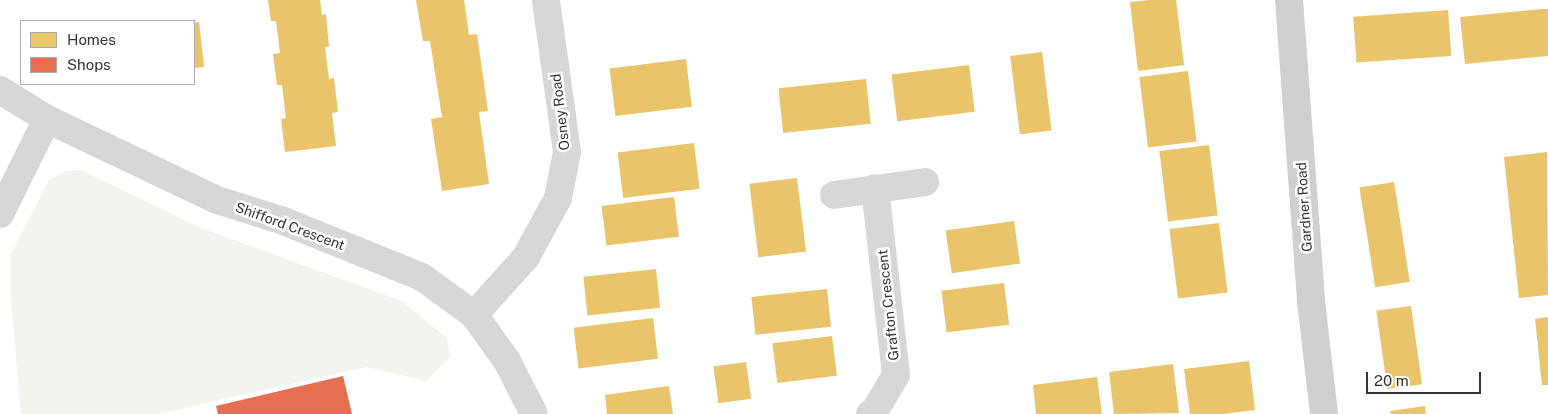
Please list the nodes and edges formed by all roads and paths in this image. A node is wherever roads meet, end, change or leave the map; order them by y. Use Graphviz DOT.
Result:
graph roads {
  1 [pos="546,0"];
  2 [pos="1289,0"];
  3 [pos="0,90"];
  4 [pos="47,119"];
  5 [pos="925,182"];
  6 [pos="875,188"];
  7 [pos="834,195"];
  8 [pos="0,214"];
  9 [pos="474,315"];
  10 [pos="534,414"];
  11 [pos="870,414"];
  12 [pos="1324,414"];
  1 -- 9 [label="street, Osney Road"];
  2 -- 12 [label="main road, Gardner Road"];
  3 -- 4 [label="street, Shifford Crescent"];
  4 -- 8 [label="street"];
  4 -- 9 [label="street, Shifford Crescent"];
  5 -- 6 [label="street"];
  6 -- 7 [label="street"];
  6 -- 11 [label="street, Grafton Crescent"];
  9 -- 10 [label="street, Shifford Crescent"];
}
